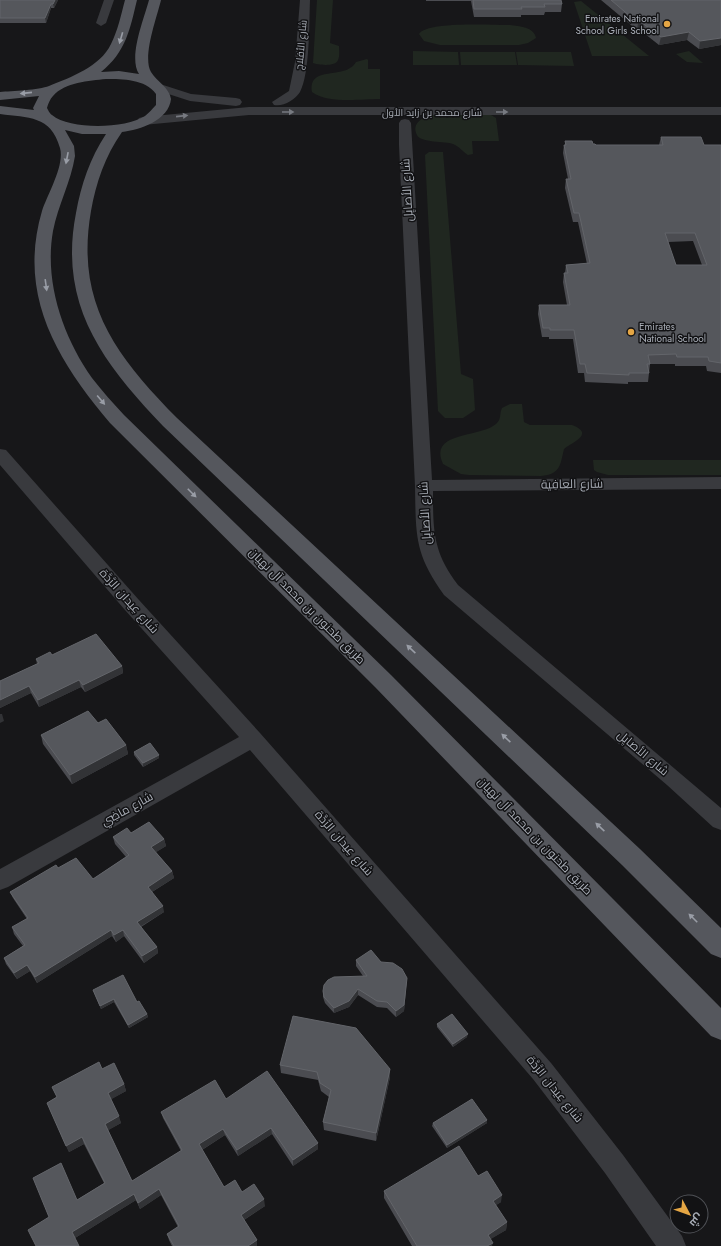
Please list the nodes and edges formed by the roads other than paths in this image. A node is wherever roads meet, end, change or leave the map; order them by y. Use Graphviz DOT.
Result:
graph roads {
  1 [pos="109,0"];
  2 [pos="132,0"];
  3 [pos="155,0"];
  4 [pos="305,0"];
  5 [pos="101,23"];
  6 [pos="74,80"];
  7 [pos="154,85"];
  8 [pos="52,90"];
  9 [pos="0,96"];
  10 [pos="304,98"];
  11 [pos="278,102"];
  12 [pos="721,104"];
  13 [pos="0,110"];
  14 [pos="387,112"];
  15 [pos="721,112"];
  16 [pos="422,113"];
  17 [pos="48,119"];
  18 [pos="144,121"];
  19 [pos="405,123"];
  20 [pos="117,129"];
  21 [pos="0,454"];
  22 [pos="721,483"];
  23 [pos="424,486"];
  24 [pos="253,738"];
  25 [pos="721,821"];
  26 [pos="0,880"];
  27 [pos="721,946"];
  28 [pos="721,1027"];
  29 [pos="672,1246"];
  1 -- 5 [label="street"];
  2 -- 6 [label="main road, one-way"];
  3 -- 7 [label="main road"];
  4 -- 10 [label="street, شارع الأفلاج"];
  6 -- 7 [label="main road"];
  6 -- 8 [label="main road"];
  7 -- 11 [label="street, شارع محمد بن زايد الأول"];
  7 -- 18 [label="main road"];
  8 -- 9 [label="main road, one-way"];
  8 -- 17 [label="main road"];
  10 -- 11 [label="street, شارع محمد بن زايد الأول"];
  10 -- 11 [label="street"];
  10 -- 12 [label="street, شارع محمد بن زايد الأول"];
  13 -- 17 [label="main road"];
  14 -- 16 [label="street, شارع محمد بن زايد الأول"];
  18 -- 14 [label="street, شارع محمد بن زايد الأول, one-way"];
  14 -- 19 [label="street"];
  16 -- 15 [label="street, شارع محمد بن زايد الأول, one-way"];
  16 -- 19 [label="street"];
  17 -- 20 [label="main road"];
  17 -- 28 [label="main road, طريق طحنون بن محمد آل نهيان, one-way"];
  18 -- 20 [label="main road"];
  19 -- 23 [label="street, شارع الأصايِل"];
  27 -- 20 [label="main road, one-way"];
  21 -- 24 [label="street, شارع عِيدان الرَّدَّة"];
  22 -- 23 [label="street, شارع العافِية"];
  23 -- 25 [label="street, شارع الأصايِل"];
  24 -- 26 [label="street, شارع ماضِي"];
  24 -- 29 [label="street, شارع عِيدان الرَّدَّة"];
}
